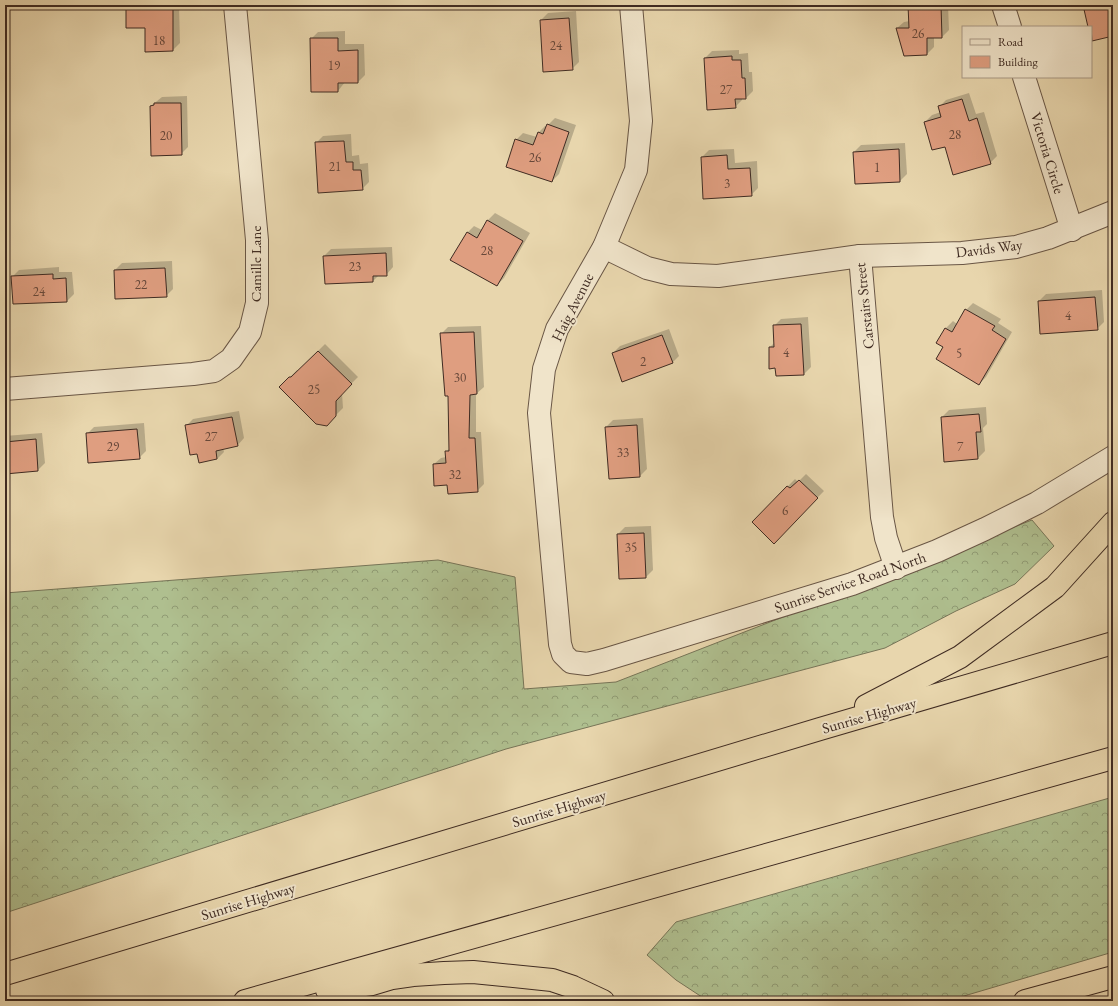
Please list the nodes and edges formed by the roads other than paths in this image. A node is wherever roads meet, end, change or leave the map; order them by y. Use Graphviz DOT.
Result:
graph roads {
  1 [pos="235,5"];
  2 [pos="631,5"];
  3 [pos="1003,5"];
  4 [pos="1010,26"];
  5 [pos="1024,78"];
  6 [pos="1113,212"];
  7 [pos="1072,230"];
  8 [pos="604,247"];
  9 [pos="860,256"];
  10 [pos="5,389"];
  11 [pos="1113,457"];
  12 [pos="1113,523"];
  13 [pos="896,568"];
  14 [pos="1113,643"];
  15 [pos="571,662"];
  16 [pos="820,729"];
  17 [pos="1113,758"];
  18 [pos="5,974"];
  19 [pos="1113,977"];
  20 [pos="246,1001"];
  21 [pos="252,1001"];
  22 [pos="603,1001"];
  23 [pos="1026,1001"];
  1 -- 10 [label="street, Camille Lane"];
  2 -- 8 [label="street, Haig Avenue"];
  3 -- 4 [label="street"];
  5 -- 7 [label="street, Victoria Circle"];
  6 -- 7 [label="street, Davids Way"];
  7 -- 9 [label="street, Davids Way"];
  8 -- 9 [label="street, Carstairs Street"];
  8 -- 15 [label="street, Haig Avenue"];
  9 -- 13 [label="street, Carstairs Street"];
  11 -- 13 [label="street, Sunrise Service Road North"];
  12 -- 16 [label="highway"];
  13 -- 15 [label="street, Sunrise Service Road North"];
  14 -- 16 [label="highway, Sunrise Highway"];
  16 -- 18 [label="highway, Sunrise Highway"];
  17 -- 20 [label="highway"];
  19 -- 23 [label="highway"];
  21 -- 22 [label="highway"];
}
